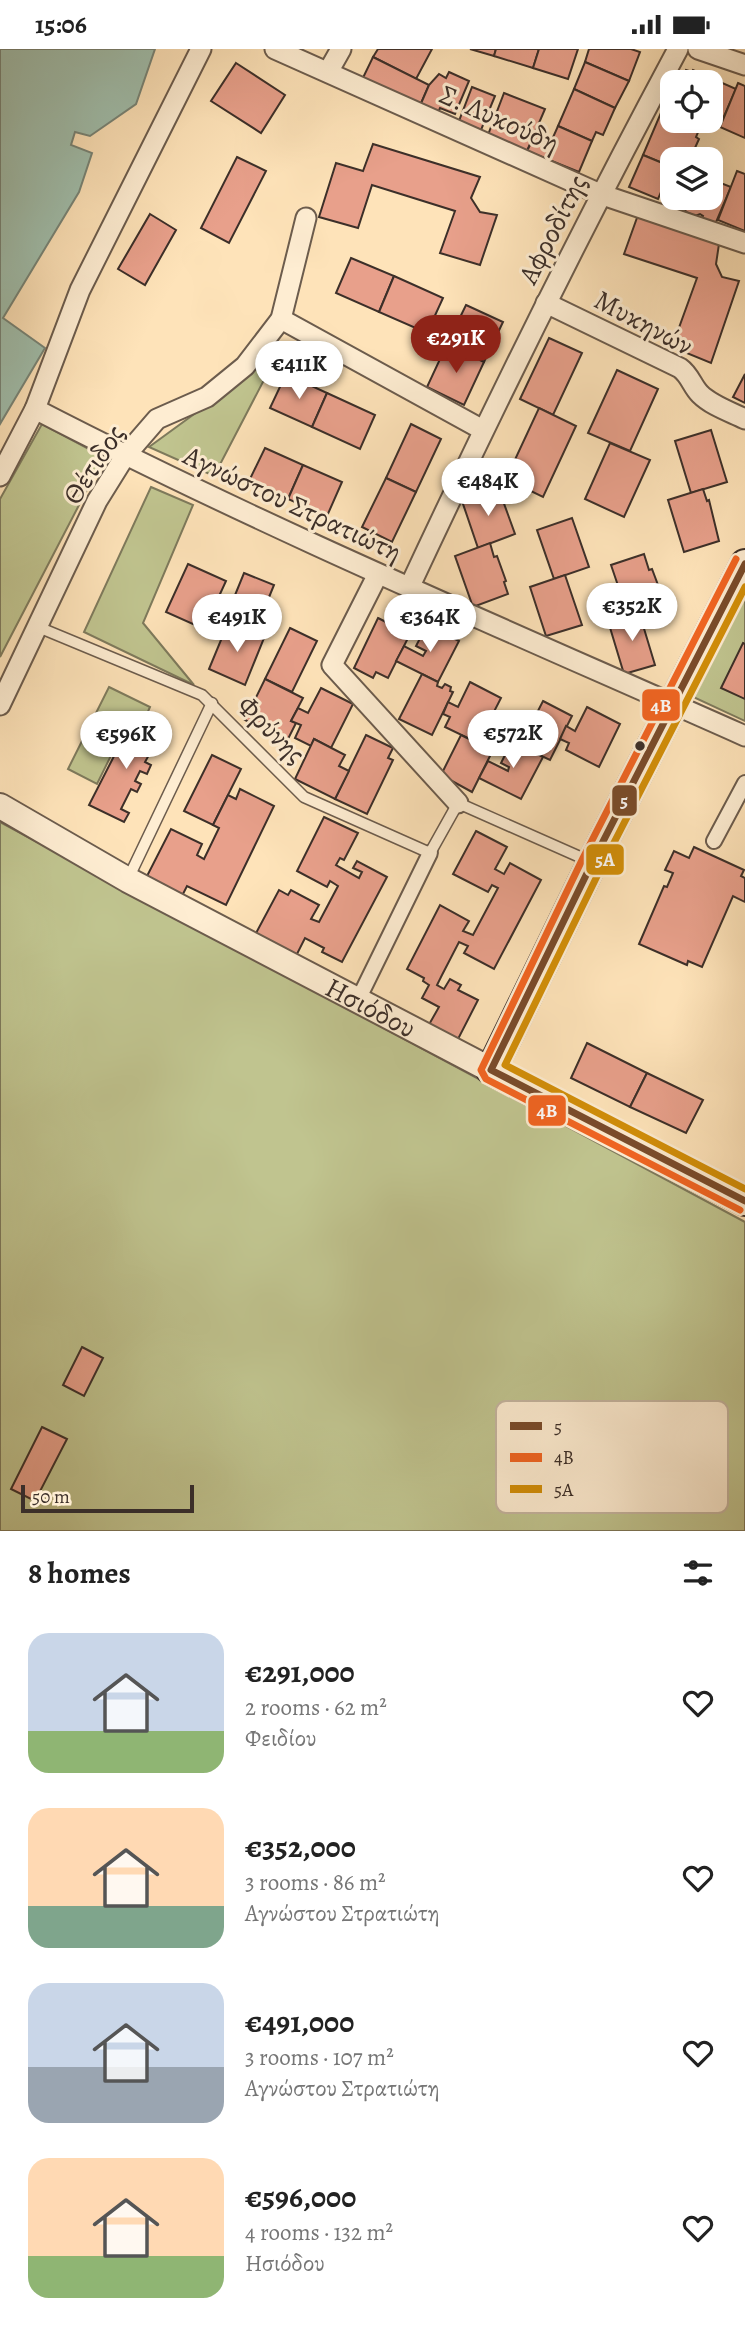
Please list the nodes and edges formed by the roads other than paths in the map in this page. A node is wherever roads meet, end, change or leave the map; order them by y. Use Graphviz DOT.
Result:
graph roads {
  1 [pos="201,49"];
  2 [pos="275,49"];
  3 [pos="341,49"];
  4 [pos="678,49"];
  5 [pos="698,49"];
  6 [pos="745,65"];
  7 [pos="328,72"];
  8 [pos="600,194"];
  9 [pos="306,218"];
  10 [pos="745,243"];
  11 [pos="546,303"];
  12 [pos="281,319"];
  13 [pos="35,409"];
  14 [pos="745,419"];
  15 [pos="482,430"];
  16 [pos="125,456"];
  17 [pos="0,476"];
  18 [pos="745,564"];
  19 [pos="378,574"];
  20 [pos="409,588"];
  21 [pos="38,627"];
  22 [pos="212,703"];
  23 [pos="0,705"];
  24 [pos="673,705"];
  25 [pos="745,736"];
  26 [pos="745,783"];
  27 [pos="458,803"];
  28 [pos="0,806"];
  29 [pos="714,841"];
  30 [pos="430,853"];
  31 [pos="592,863"];
  32 [pos="128,880"];
  33 [pos="358,1000"];
  34 [pos="491,1070"];
  35 [pos="745,1201"];
  1 -- 13 [label="street"];
  2 -- 7 [label="street, Σ. Λυκούδη"];
  3 -- 7 [label="street"];
  4 -- 8 [label="street, Αφροδίτης"];
  5 -- 6 [label="street"];
  7 -- 8 [label="street, Σ. Λυκούδη"];
  8 -- 10 [label="street, Σ. Λυκούδη"];
  8 -- 11 [label="street, Αφροδίτης"];
  9 -- 12 [label="street, Θέτιδος"];
  11 -- 14 [label="street, Μυκηνών"];
  11 -- 15 [label="street, Αφροδίτης"];
  12 -- 15 [label="street"];
  12 -- 16 [label="street, Θέτιδος"];
  13 -- 16 [label="street, Αγνώστου Στρατιώτη"];
  13 -- 17 [label="street"];
  15 -- 20 [label="street, Αφροδίτης"];
  16 -- 19 [label="street, Αγνώστου Στρατιώτη"];
  16 -- 21 [label="street, Θέτιδος"];
  18 -- 24 [label="main road"];
  19 -- 20 [label="street, Αγνώστου Στρατιώτη"];
  19 -- 27 [label="street"];
  20 -- 24 [label="street, Αγνώστου Στρατιώτη"];
  21 -- 22 [label="lane, Φρύνης"];
  21 -- 23 [label="street, Θέτιδος"];
  22 -- 30 [label="lane, Φρύνης"];
  22 -- 32 [label="lane"];
  24 -- 25 [label="street, Αγνώστου Στρατιώτη"];
  24 -- 31 [label="main road"];
  26 -- 29 [label="street"];
  27 -- 30 [label="lane"];
  27 -- 31 [label="lane"];
  28 -- 32 [label="street, Ησιόδου"];
  30 -- 33 [label="street"];
  31 -- 34 [label="main road"];
  32 -- 33 [label="street, Ησιόδου"];
  33 -- 34 [label="street, Ησιόδου"];
  34 -- 35 [label="main road, Ησιόδου"];
}
